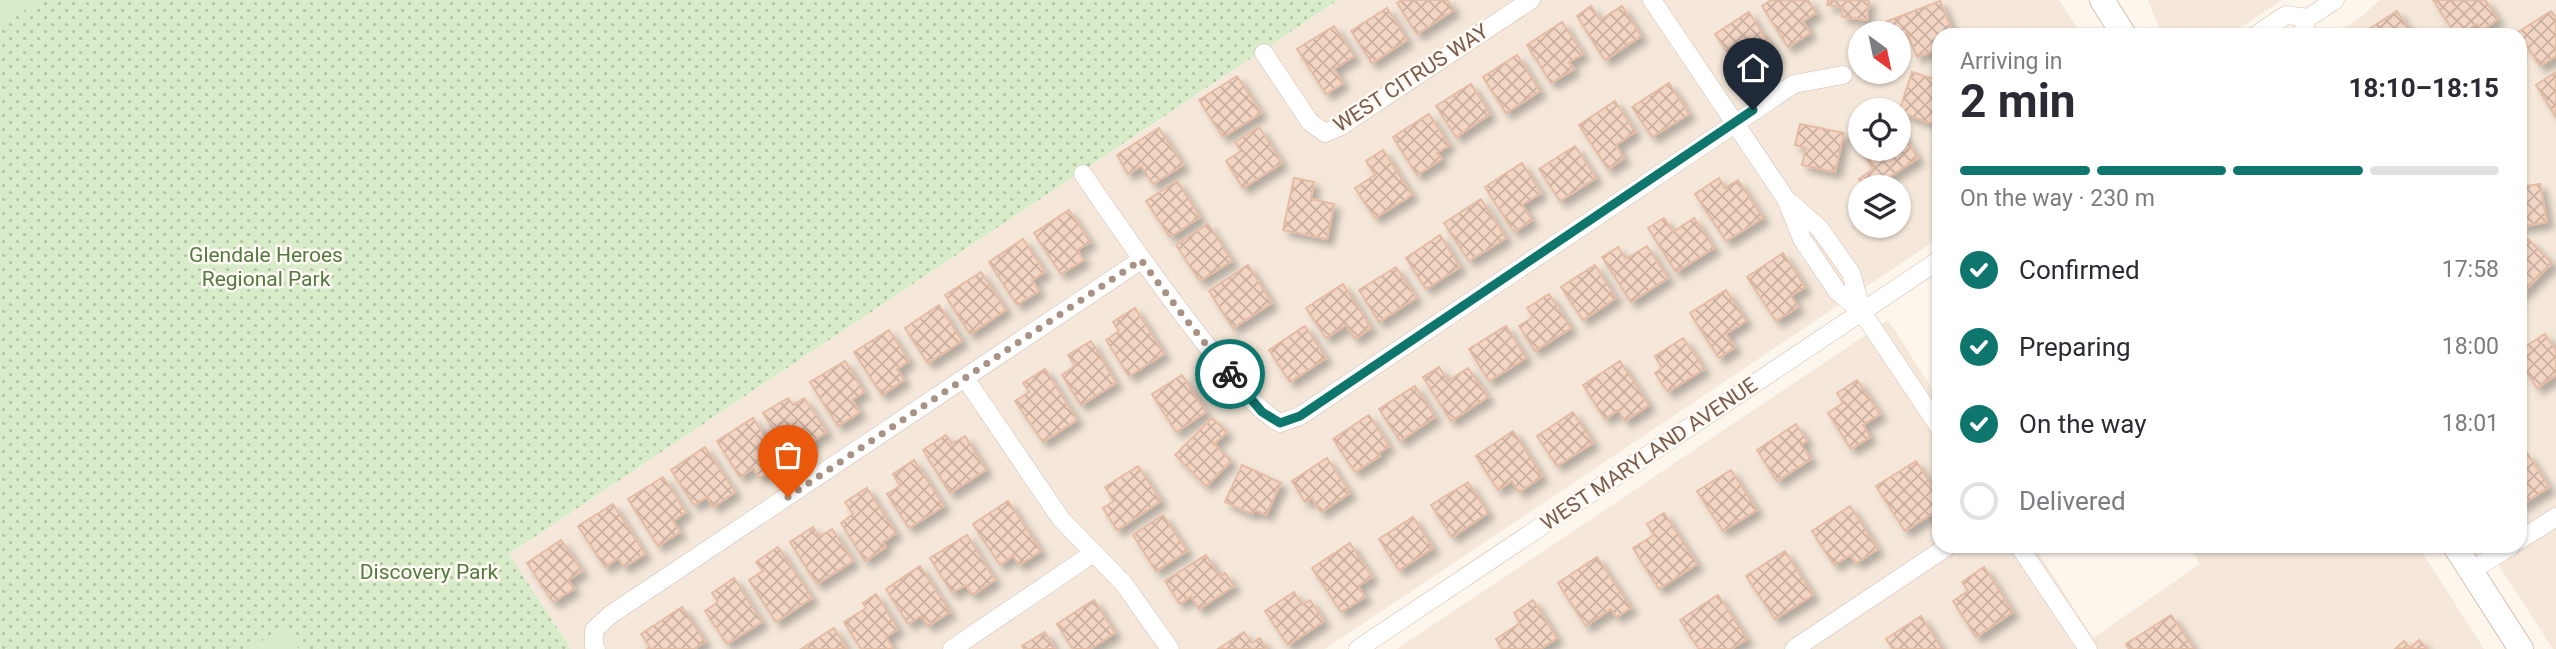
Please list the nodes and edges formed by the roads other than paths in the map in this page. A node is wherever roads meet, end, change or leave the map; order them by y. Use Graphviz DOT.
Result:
graph roads {
  1 [pos="1531,0"];
  2 [pos="1652,0"];
  3 [pos="2102,0"];
  4 [pos="2335,0"];
  5 [pos="2308,18"];
  6 [pos="2120,28"];
  7 [pos="2266,28"];
  8 [pos="2304,28"];
  9 [pos="2314,28"];
  10 [pos="1264,54"];
  11 [pos="1843,75"];
  12 [pos="1733,123"];
  13 [pos="1083,174"];
  14 [pos="1141,260"];
  15 [pos="1932,265"];
  16 [pos="1862,312"];
  17 [pos="965,378"];
  18 [pos="1932,417"];
  19 [pos="2556,517"];
  20 [pos="2527,536"];
  21 [pos="1938,553"];
  22 [pos="2024,553"];
  23 [pos="2459,553"];
  24 [pos="2500,553"];
  25 [pos="1092,554"];
  26 [pos="2471,571"];
  27 [pos="1805,646"];
  28 [pos="596,649"];
  29 [pos="952,649"];
  30 [pos="1170,649"];
  31 [pos="1359,649"];
  32 [pos="2088,649"];
  33 [pos="2521,649"];
  1 -- 10 [label="street, WEST CITRUS WAY"];
  2 -- 12 [label="street"];
  3 -- 6 [label="main road"];
  4 -- 5 [label="street"];
  5 -- 7 [label="street"];
  5 -- 8 [label="street"];
  5 -- 9 [label="street"];
  11 -- 12 [label="street"];
  12 -- 14 [label="street"];
  12 -- 16 [label="street"];
  13 -- 14 [label="street"];
  14 -- 17 [label="street"];
  15 -- 16 [label="street, WEST MARYLAND AVENUE"];
  16 -- 18 [label="street"];
  16 -- 31 [label="street, WEST MARYLAND AVENUE"];
  17 -- 25 [label="street"];
  17 -- 28 [label="street"];
  19 -- 20 [label="street"];
  21 -- 27 [label="street"];
  22 -- 32 [label="street"];
  23 -- 26 [label="main road"];
  24 -- 26 [label="street"];
  25 -- 29 [label="street"];
  25 -- 30 [label="street"];
  26 -- 33 [label="main road"];
}
